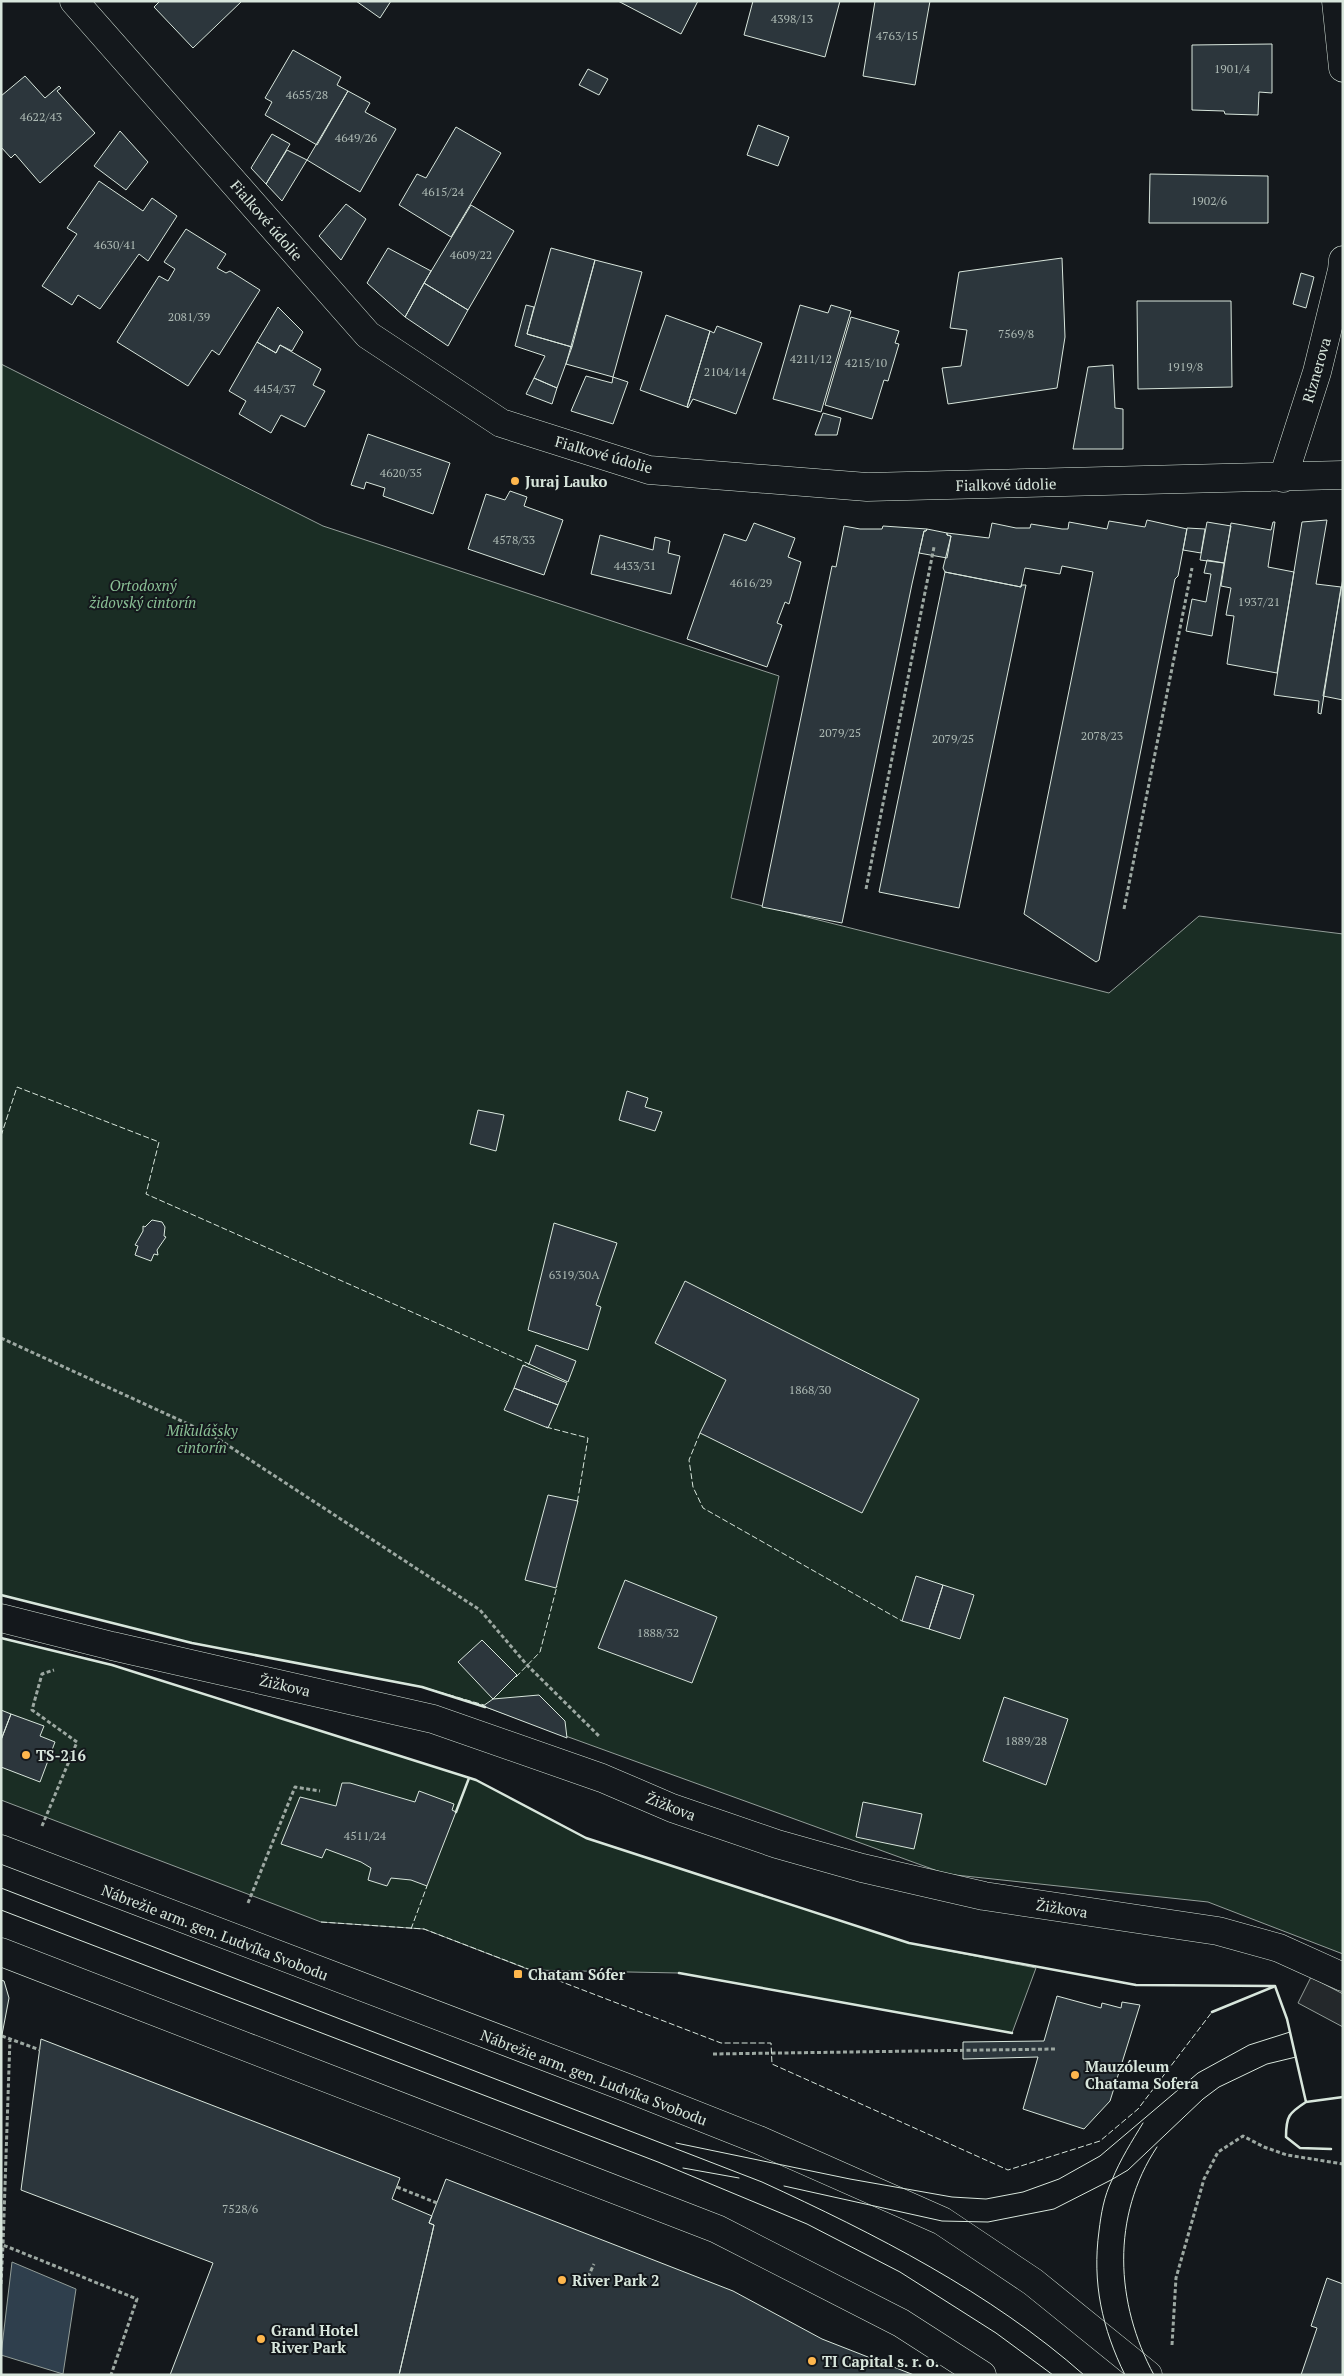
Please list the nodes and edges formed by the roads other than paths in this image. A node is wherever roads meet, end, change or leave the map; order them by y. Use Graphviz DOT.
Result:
graph roads {
  1 [pos="74,1"];
  2 [pos="1336,1"];
  3 [pos="1343,68"];
  4 [pos="1343,260"];
  5 [pos="1343,476"];
  6 [pos="1283,478"];
  7 [pos="1,1618"];
  8 [pos="1,1849"];
  9 [pos="1,1952"];
  10 [pos="1343,1977"];
  11 [pos="982,2375"];
  12 [pos="1148,2375"];
  1 -- 6 [label="street, Fialkové údolie"];
  2 -- 3 [label="street"];
  4 -- 6 [label="street, Riznerova"];
  5 -- 6 [label="street, Fialkové údolie"];
  7 -- 10 [label="street, Žižkova"];
  8 -- 12 [label="street, Nábrežie arm. gen. Ludvíka Svobodu"];
  9 -- 11 [label="street"];
}
